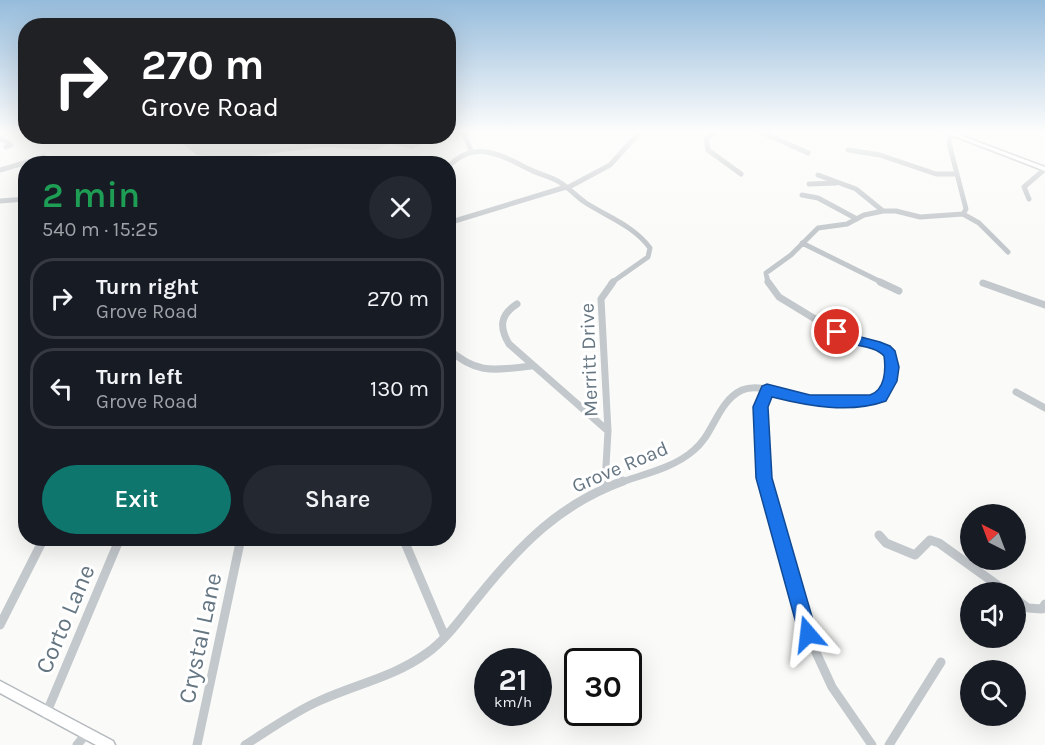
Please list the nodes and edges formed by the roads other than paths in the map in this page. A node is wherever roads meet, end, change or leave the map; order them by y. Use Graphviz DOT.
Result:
graph roads {
  1 [pos="524,166"];
  2 [pos="609,166"];
  3 [pos="730,166"];
  4 [pos="910,166"];
  5 [pos="954,166"];
  6 [pos="1045,169"];
  7 [pos="741,174"];
  8 [pos="956,174"];
  9 [pos="818,175"];
  10 [pos="809,184"];
  11 [pos="844,184"];
  12 [pos="567,188"];
  13 [pos="802,195"];
  14 [pos="18,196"];
  15 [pos="1029,199"];
  16 [pos="11,200"];
  17 [pos="18,200"];
  18 [pos="0,201"];
  19 [pos="883,211"];
  20 [pos="963,214"];
  21 [pos="857,219"];
  22 [pos="456,222"];
  23 [pos="802,243"];
  24 [pos="1008,252"];
  25 [pos="982,283"];
  26 [pos="899,291"];
  27 [pos="517,304"];
  28 [pos="1045,305"];
  29 [pos="456,356"];
  30 [pos="531,366"];
  31 [pos="767,390"];
  32 [pos="1016,392"];
  33 [pos="1045,408"];
  34 [pos="608,431"];
  35 [pos="605,488"];
  36 [pos="879,535"];
  37 [pos="40,546"];
  38 [pos="117,546"];
  39 [pos="239,546"];
  40 [pos="406,546"];
  41 [pos="993,582"];
  42 [pos="1045,604"];
  43 [pos="1026,605"];
  44 [pos="0,625"];
  45 [pos="445,637"];
  46 [pos="941,662"];
  47 [pos="0,687"];
  48 [pos="46,714"];
  49 [pos="87,733"];
  50 [pos="77,745"];
  51 [pos="108,745"];
  52 [pos="196,745"];
  53 [pos="245,745"];
  54 [pos="872,745"];
  55 [pos="889,745"];
  1 -- 12 [label="street, Merritt Drive"];
  2 -- 12 [label="street"];
  3 -- 7 [label="street"];
  4 -- 8 [label="street"];
  5 -- 8 [label="street"];
  6 -- 15 [label="street"];
  8 -- 20 [label="street"];
  9 -- 11 [label="street"];
  10 -- 11 [label="street"];
  11 -- 19 [label="street"];
  12 -- 22 [label="street"];
  12 -- 34 [label="street, Merritt Drive"];
  13 -- 21 [label="street"];
  14 -- 16 [label="street"];
  16 -- 17 [label="street"];
  16 -- 18 [label="street"];
  19 -- 20 [label="street, Grove Road"];
  19 -- 21 [label="street, Grove Road"];
  20 -- 24 [label="street"];
  21 -- 23 [label="street, Grove Road"];
  23 -- 26 [label="street"];
  23 -- 31 [label="street, Grove Road"];
  25 -- 28 [label="street"];
  27 -- 30 [label="street"];
  29 -- 30 [label="street"];
  30 -- 34 [label="street"];
  31 -- 35 [label="street, Grove Road"];
  31 -- 54 [label="street"];
  32 -- 33 [label="street"];
  34 -- 35 [label="street, Merritt Drive"];
  35 -- 45 [label="street, Grove Road"];
  36 -- 41 [label="street"];
  37 -- 44 [label="street"];
  38 -- 48 [label="street, Corto Lane"];
  39 -- 52 [label="street, Crystal Lane"];
  40 -- 45 [label="street"];
  42 -- 43 [label="street"];
  45 -- 53 [label="street, Grove Road"];
  46 -- 55 [label="street"];
  47 -- 48 [label="main road"];
  48 -- 49 [label="main road"];
  49 -- 50 [label="street"];
  49 -- 51 [label="main road"];
}
